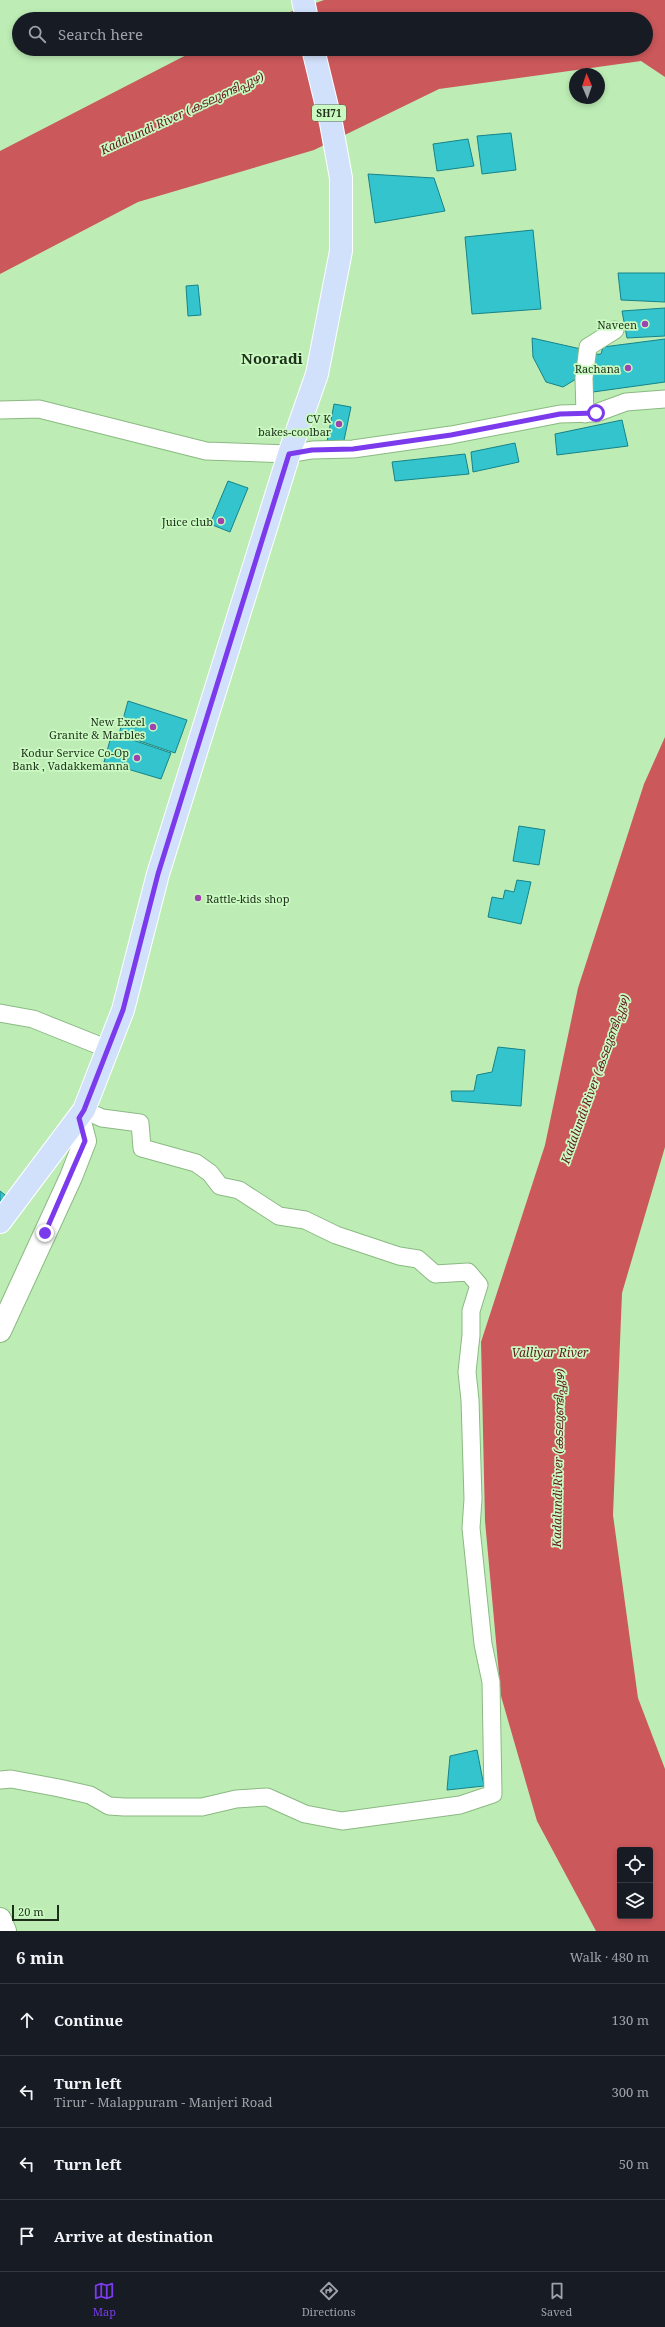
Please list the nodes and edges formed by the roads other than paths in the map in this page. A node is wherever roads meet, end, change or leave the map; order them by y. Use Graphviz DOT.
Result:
graph roads {
  1 [pos="303,0"];
  2 [pos="306,12"];
  3 [pos="315,56"];
  4 [pos="615,330"];
  5 [pos="665,399"];
  6 [pos="0,410"];
  7 [pos="585,414"];
  8 [pos="289,454"];
  9 [pos="0,1013"];
  10 [pos="108,1049"];
  11 [pos="82,1114"];
  12 [pos="0,1222"];
  13 [pos="0,1331"];
  14 [pos="0,1780"];
  15 [pos="0,1919"];
  16 [pos="5,1931"];
  1 -- 2 [label="main road"];
  3 -- 8 [label="main road, SH71"];
  4 -- 7 [label="street"];
  5 -- 7 [label="street"];
  6 -- 8 [label="street"];
  7 -- 8 [label="street"];
  8 -- 10 [label="main road, SH71"];
  9 -- 10 [label="street"];
  10 -- 11 [label="main road, SH71"];
  11 -- 12 [label="main road, SH71"];
  11 -- 13 [label="main road"];
  11 -- 14 [label="street"];
  15 -- 16 [label="main road"];
}
